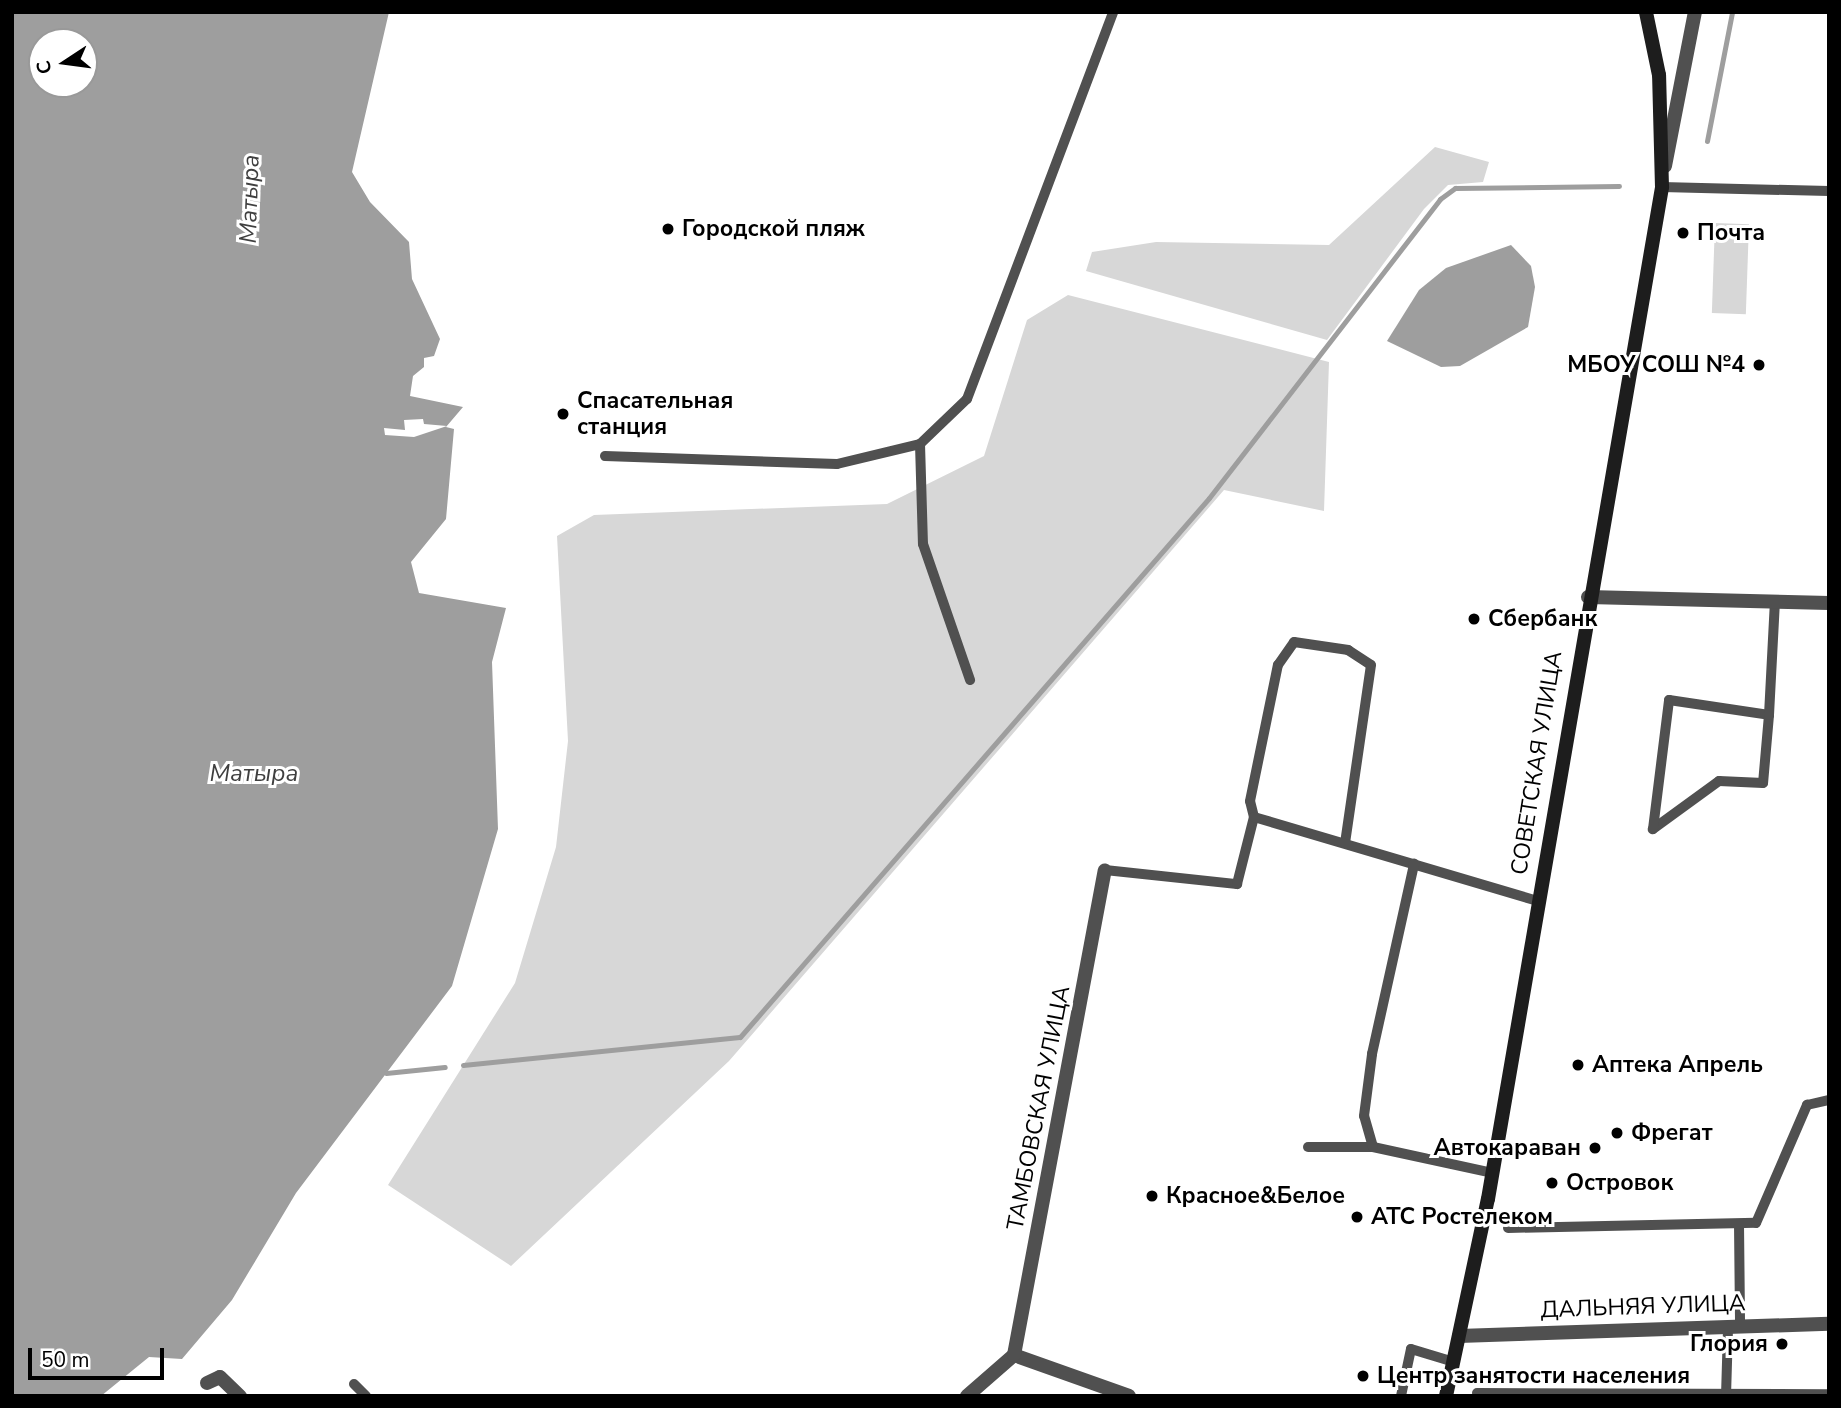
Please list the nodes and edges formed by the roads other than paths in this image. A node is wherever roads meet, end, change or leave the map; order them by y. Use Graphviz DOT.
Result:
graph roads {
  1 [pos="1113,12"];
  2 [pos="1646,12"];
  3 [pos="1695,12"];
  4 [pos="1665,166"];
  5 [pos="1662,187"];
  6 [pos="1829,191"];
  7 [pos="920,444"];
  8 [pos="605,456"];
  9 [pos="1588,597"];
  10 [pos="1775,602"];
  11 [pos="1829,603"];
  12 [pos="970,680"];
  13 [pos="1769,715"];
  14 [pos="1254,817"];
  15 [pos="1345,843"];
  16 [pos="1414,864"];
  17 [pos="1105,870"];
  18 [pos="1537,901"];
  19 [pos="1829,1100"];
  20 [pos="1308,1147"];
  21 [pos="1373,1147"];
  22 [pos="1492,1174"];
  23 [pos="1739,1224"];
  24 [pos="1508,1228"];
  25 [pos="1829,1324"];
  26 [pos="1734,1327"];
  27 [pos="1460,1336"];
  28 [pos="1014,1355"];
  29 [pos="1454,1362"];
  30 [pos="208,1383"];
  31 [pos="354,1384"];
  32 [pos="1726,1393"];
  33 [pos="1478,1394"];
  34 [pos="1829,1394"];
  35 [pos="240,1396"];
  36 [pos="366,1396"];
  37 [pos="967,1396"];
  38 [pos="1129,1396"];
  39 [pos="1401,1396"];
  40 [pos="1446,1396"];
  1 -- 7 [label="lane"];
  2 -- 4 [label="main road, СОВЕТСКАЯ УЛИЦА"];
  3 -- 4 [label="street"];
  4 -- 5 [label="main road, СОВЕТСКАЯ УЛИЦА"];
  5 -- 6 [label="lane"];
  5 -- 9 [label="main road, СОВЕТСКАЯ УЛИЦА"];
  7 -- 8 [label="lane"];
  7 -- 12 [label="lane"];
  9 -- 10 [label="street"];
  9 -- 18 [label="main road, СОВЕТСКАЯ УЛИЦА"];
  10 -- 11 [label="street"];
  10 -- 13 [label="lane"];
  13 -- 13 [label="lane"];
  14 -- 15 [label="lane"];
  14 -- 15 [label="lane"];
  14 -- 17 [label="lane"];
  15 -- 16 [label="lane"];
  16 -- 18 [label="lane"];
  16 -- 21 [label="lane"];
  17 -- 28 [label="street, ТАМБОВСКАЯ УЛИЦА"];
  18 -- 22 [label="main road, СОВЕТСКАЯ УЛИЦА"];
  19 -- 23 [label="lane"];
  20 -- 21 [label="lane"];
  21 -- 22 [label="lane"];
  22 -- 27 [label="main road, СОВЕТСКАЯ УЛИЦА"];
  23 -- 24 [label="lane"];
  23 -- 26 [label="lane"];
  25 -- 26 [label="street, ДАЛЬНЯЯ УЛИЦА"];
  26 -- 27 [label="street, ДАЛЬНЯЯ УЛИЦА"];
  26 -- 32 [label="lane"];
  27 -- 29 [label="main road, СОВЕТСКАЯ УЛИЦА"];
  28 -- 37 [label="street"];
  28 -- 38 [label="street"];
  29 -- 39 [label="lane"];
  29 -- 40 [label="main road, СОВЕТСКАЯ УЛИЦА"];
  30 -- 35 [label="street"];
  31 -- 36 [label="lane"];
  32 -- 33 [label="lane"];
  32 -- 34 [label="lane"];
}
